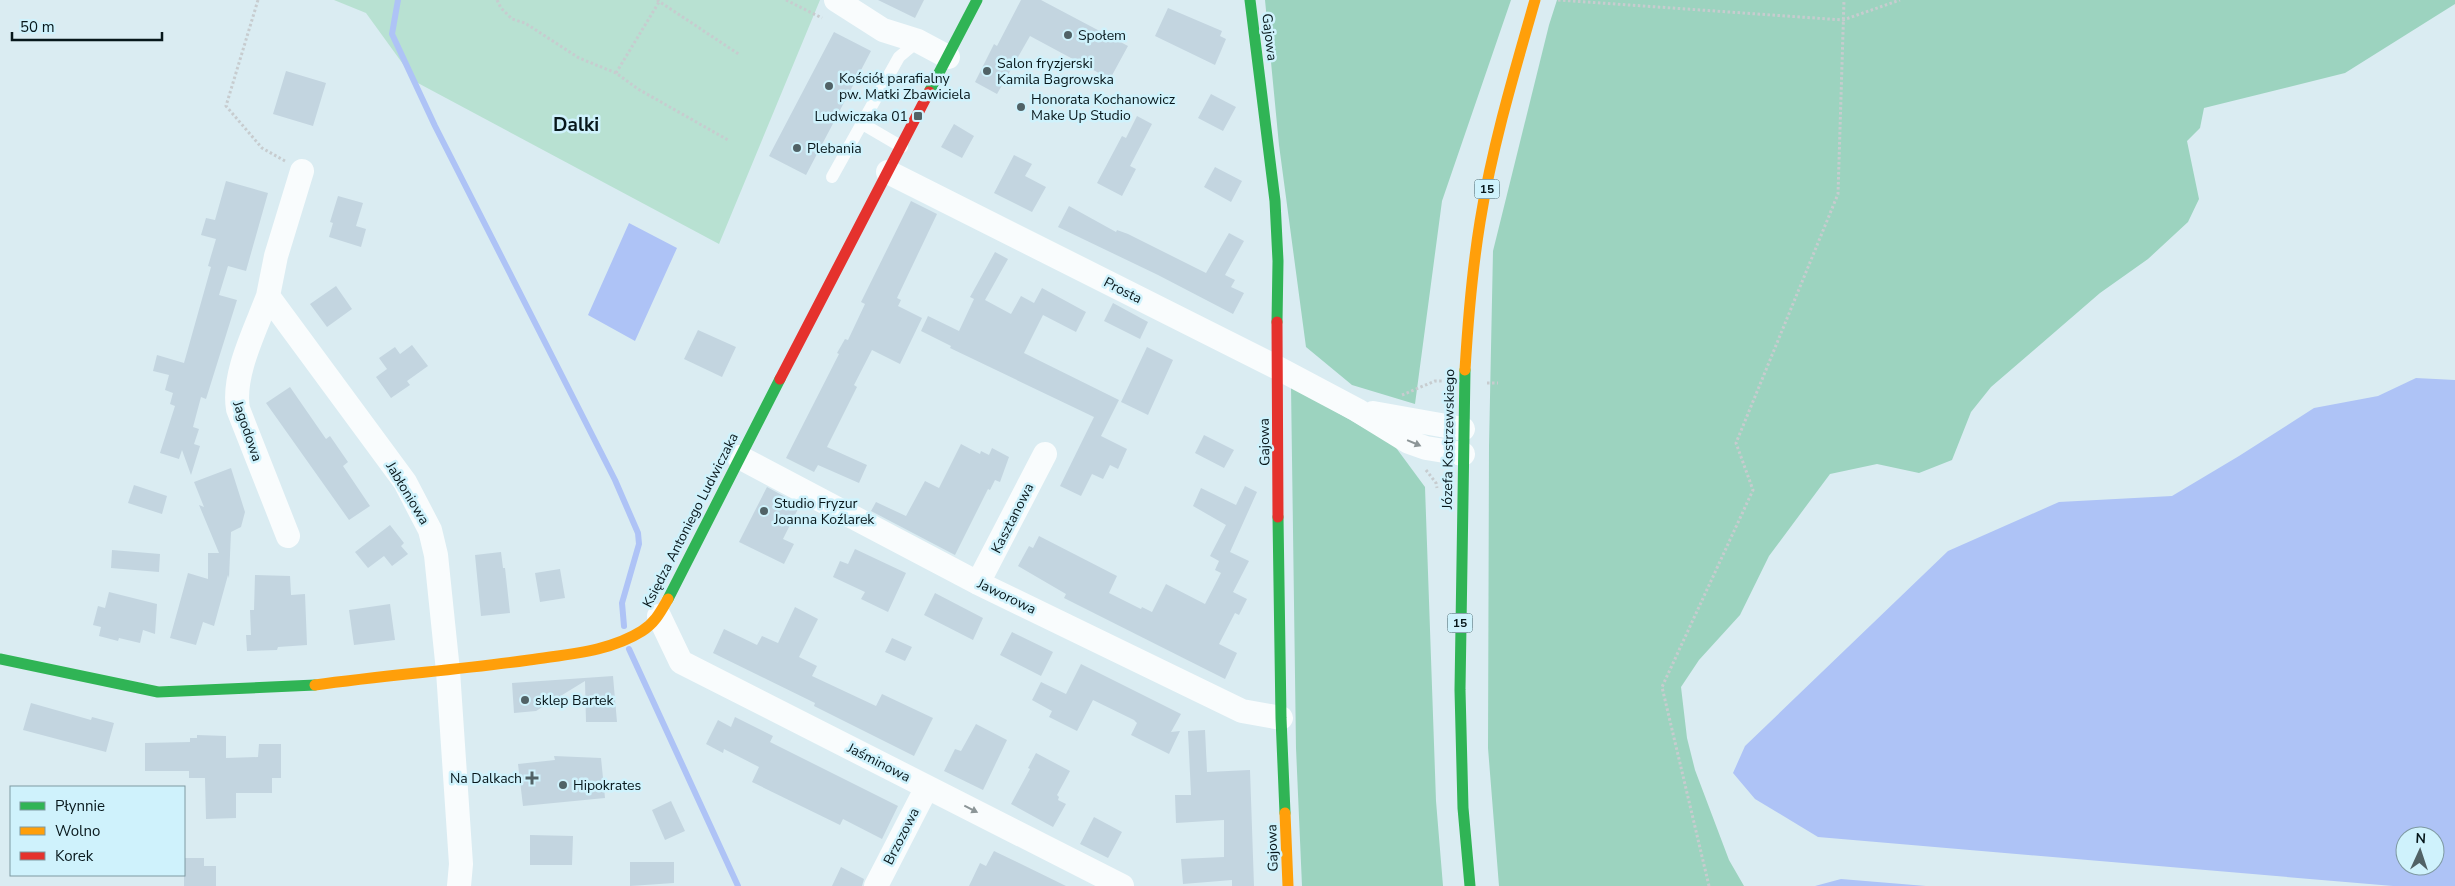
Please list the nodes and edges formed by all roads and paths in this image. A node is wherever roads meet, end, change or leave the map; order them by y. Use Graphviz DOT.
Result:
graph roads {
  1 [pos="258,0"];
  2 [pos="497,0"];
  3 [pos="836,0"];
  4 [pos="977,0"];
  5 [pos="1250,0"];
  6 [pos="1535,0"];
  7 [pos="1557,0"];
  8 [pos="1844,0"];
  9 [pos="1900,0"];
  10 [pos="658,1"];
  11 [pos="1843,20"];
  12 [pos="918,41"];
  13 [pos="740,55"];
  14 [pos="948,56"];
  15 [pos="616,73"];
  16 [pos="862,123"];
  17 [pos="728,140"];
  18 [pos="902,147"];
  19 [pos="302,172"];
  20 [pos="888,172"];
  21 [pos="832,177"];
  22 [pos="268,296"];
  23 [pos="1276,367"];
  24 [pos="1464,382"];
  25 [pos="1498,383"];
  26 [pos="1399,397"];
  27 [pos="1357,410"];
  28 [pos="1463,429"];
  29 [pos="1045,454"];
  30 [pos="1463,454"];
  31 [pos="739,457"];
  32 [pos="288,536"];
  33 [pos="978,583"];
  34 [pos="651,623"];
  35 [pos="0,659"];
  36 [pos="448,672"];
  37 [pos="1282,718"];
  38 [pos="927,787"];
  39 [pos="460,875"];
  40 [pos="445,886"];
  41 [pos="876,886"];
  42 [pos="1122,886"];
  43 [pos="1288,886"];
  44 [pos="1470,886"];
  45 [pos="1709,886"];
  1 -- 19 [label="path"];
  2 -- 15 [label="path"];
  3 -- 12 [label="street"];
  4 -- 14 [label="street, Księdza Antoniego Ludwiczaka"];
  5 -- 23 [label="street, Gajowa"];
  6 -- 24 [label="street, Józefa Kostrzewskiego / 15"];
  7 -- 11 [label="path"];
  8 -- 11 [label="path"];
  9 -- 11 [label="path"];
  10 -- 13 [label="path"];
  10 -- 15 [label="path"];
  11 -- 45 [label="path"];
  12 -- 14 [label="street"];
  12 -- 16 [label="lane"];
  14 -- 18 [label="street, Księdza Antoniego Ludwiczaka"];
  15 -- 17 [label="path"];
  16 -- 18 [label="lane"];
  16 -- 21 [label="lane"];
  18 -- 20 [label="street, Księdza Antoniego Ludwiczaka"];
  19 -- 22 [label="street"];
  20 -- 23 [label="street, Prosta"];
  20 -- 31 [label="street, Księdza Antoniego Ludwiczaka"];
  22 -- 32 [label="street, Jagodowa"];
  22 -- 36 [label="street, Jabłoniowa"];
  23 -- 27 [label="street, Prosta"];
  23 -- 37 [label="street, Gajowa"];
  24 -- 25 [label="path"];
  24 -- 26 [label="path"];
  24 -- 28 [label="street, Józefa Kostrzewskiego / 15"];
  27 -- 28 [label="street, Prosta"];
  27 -- 30 [label="street, Prosta, one-way"];
  28 -- 30 [label="street, Józefa Kostrzewskiego / 15"];
  29 -- 33 [label="street, Kasztanowa"];
  30 -- 44 [label="street, Józefa Kostrzewskiego / 15"];
  31 -- 33 [label="street, Jaworowa"];
  31 -- 34 [label="street, Księdza Antoniego Ludwiczaka"];
  33 -- 37 [label="street, Jaworowa"];
  34 -- 36 [label="street"];
  34 -- 38 [label="street, Jaśminowa"];
  35 -- 36 [label="street"];
  36 -- 39 [label="street, Jabłoniowa"];
  37 -- 43 [label="street, Gajowa"];
  38 -- 41 [label="street, Brzozowa"];
  38 -- 42 [label="street, Jaśminowa, one-way"];
  39 -- 40 [label="lane"];
}
